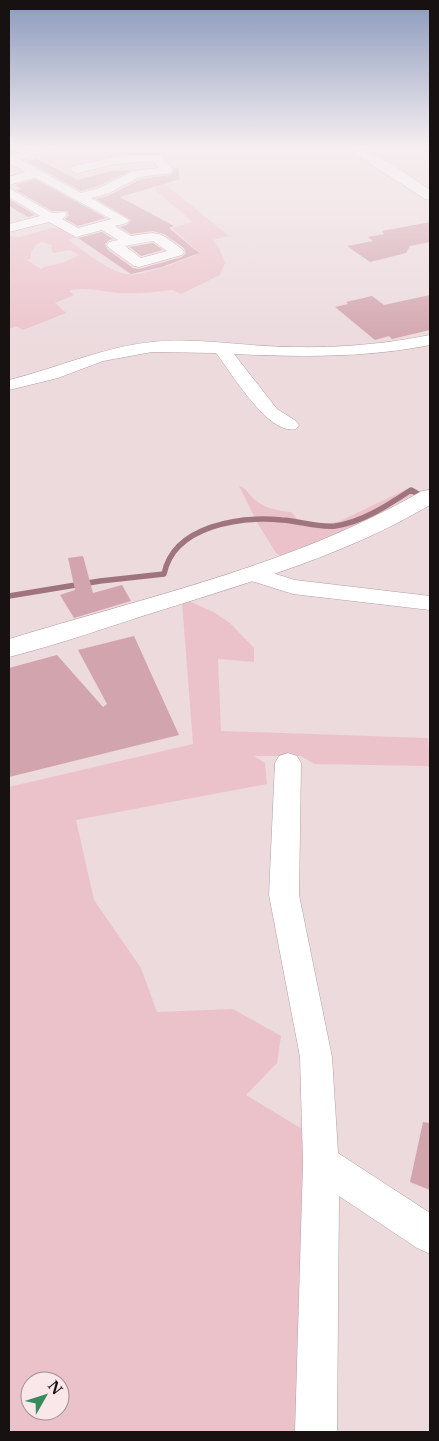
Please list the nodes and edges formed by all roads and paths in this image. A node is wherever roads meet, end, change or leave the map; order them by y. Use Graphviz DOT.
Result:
graph roads {
  1 [pos="45,214"];
  2 [pos="61,214"];
  3 [pos="111,214"];
  4 [pos="50,217"];
  5 [pos="105,226"];
  6 [pos="9,228"];
  7 [pos="130,241"];
  8 [pos="430,340"];
  9 [pos="222,349"];
  10 [pos="9,385"];
  11 [pos="290,426"];
  12 [pos="430,496"];
  13 [pos="253,574"];
  14 [pos="430,603"];
  15 [pos="9,648"];
  16 [pos="288,764"];
  17 [pos="321,1163"];
  18 [pos="430,1235"];
  19 [pos="316,1432"];
  1 -- 4 [label="street"];
  2 -- 4 [label="street"];
  3 -- 5 [label="street"];
  4 -- 5 [label="street"];
  4 -- 6 [label="street"];
  5 -- 7 [label="street"];
  8 -- 9 [label="street"];
  9 -- 10 [label="street"];
  9 -- 11 [label="street"];
  12 -- 13 [label="street"];
  13 -- 14 [label="street"];
  13 -- 15 [label="street"];
  16 -- 17 [label="street"];
  17 -- 18 [label="street"];
  17 -- 19 [label="street"];
}
